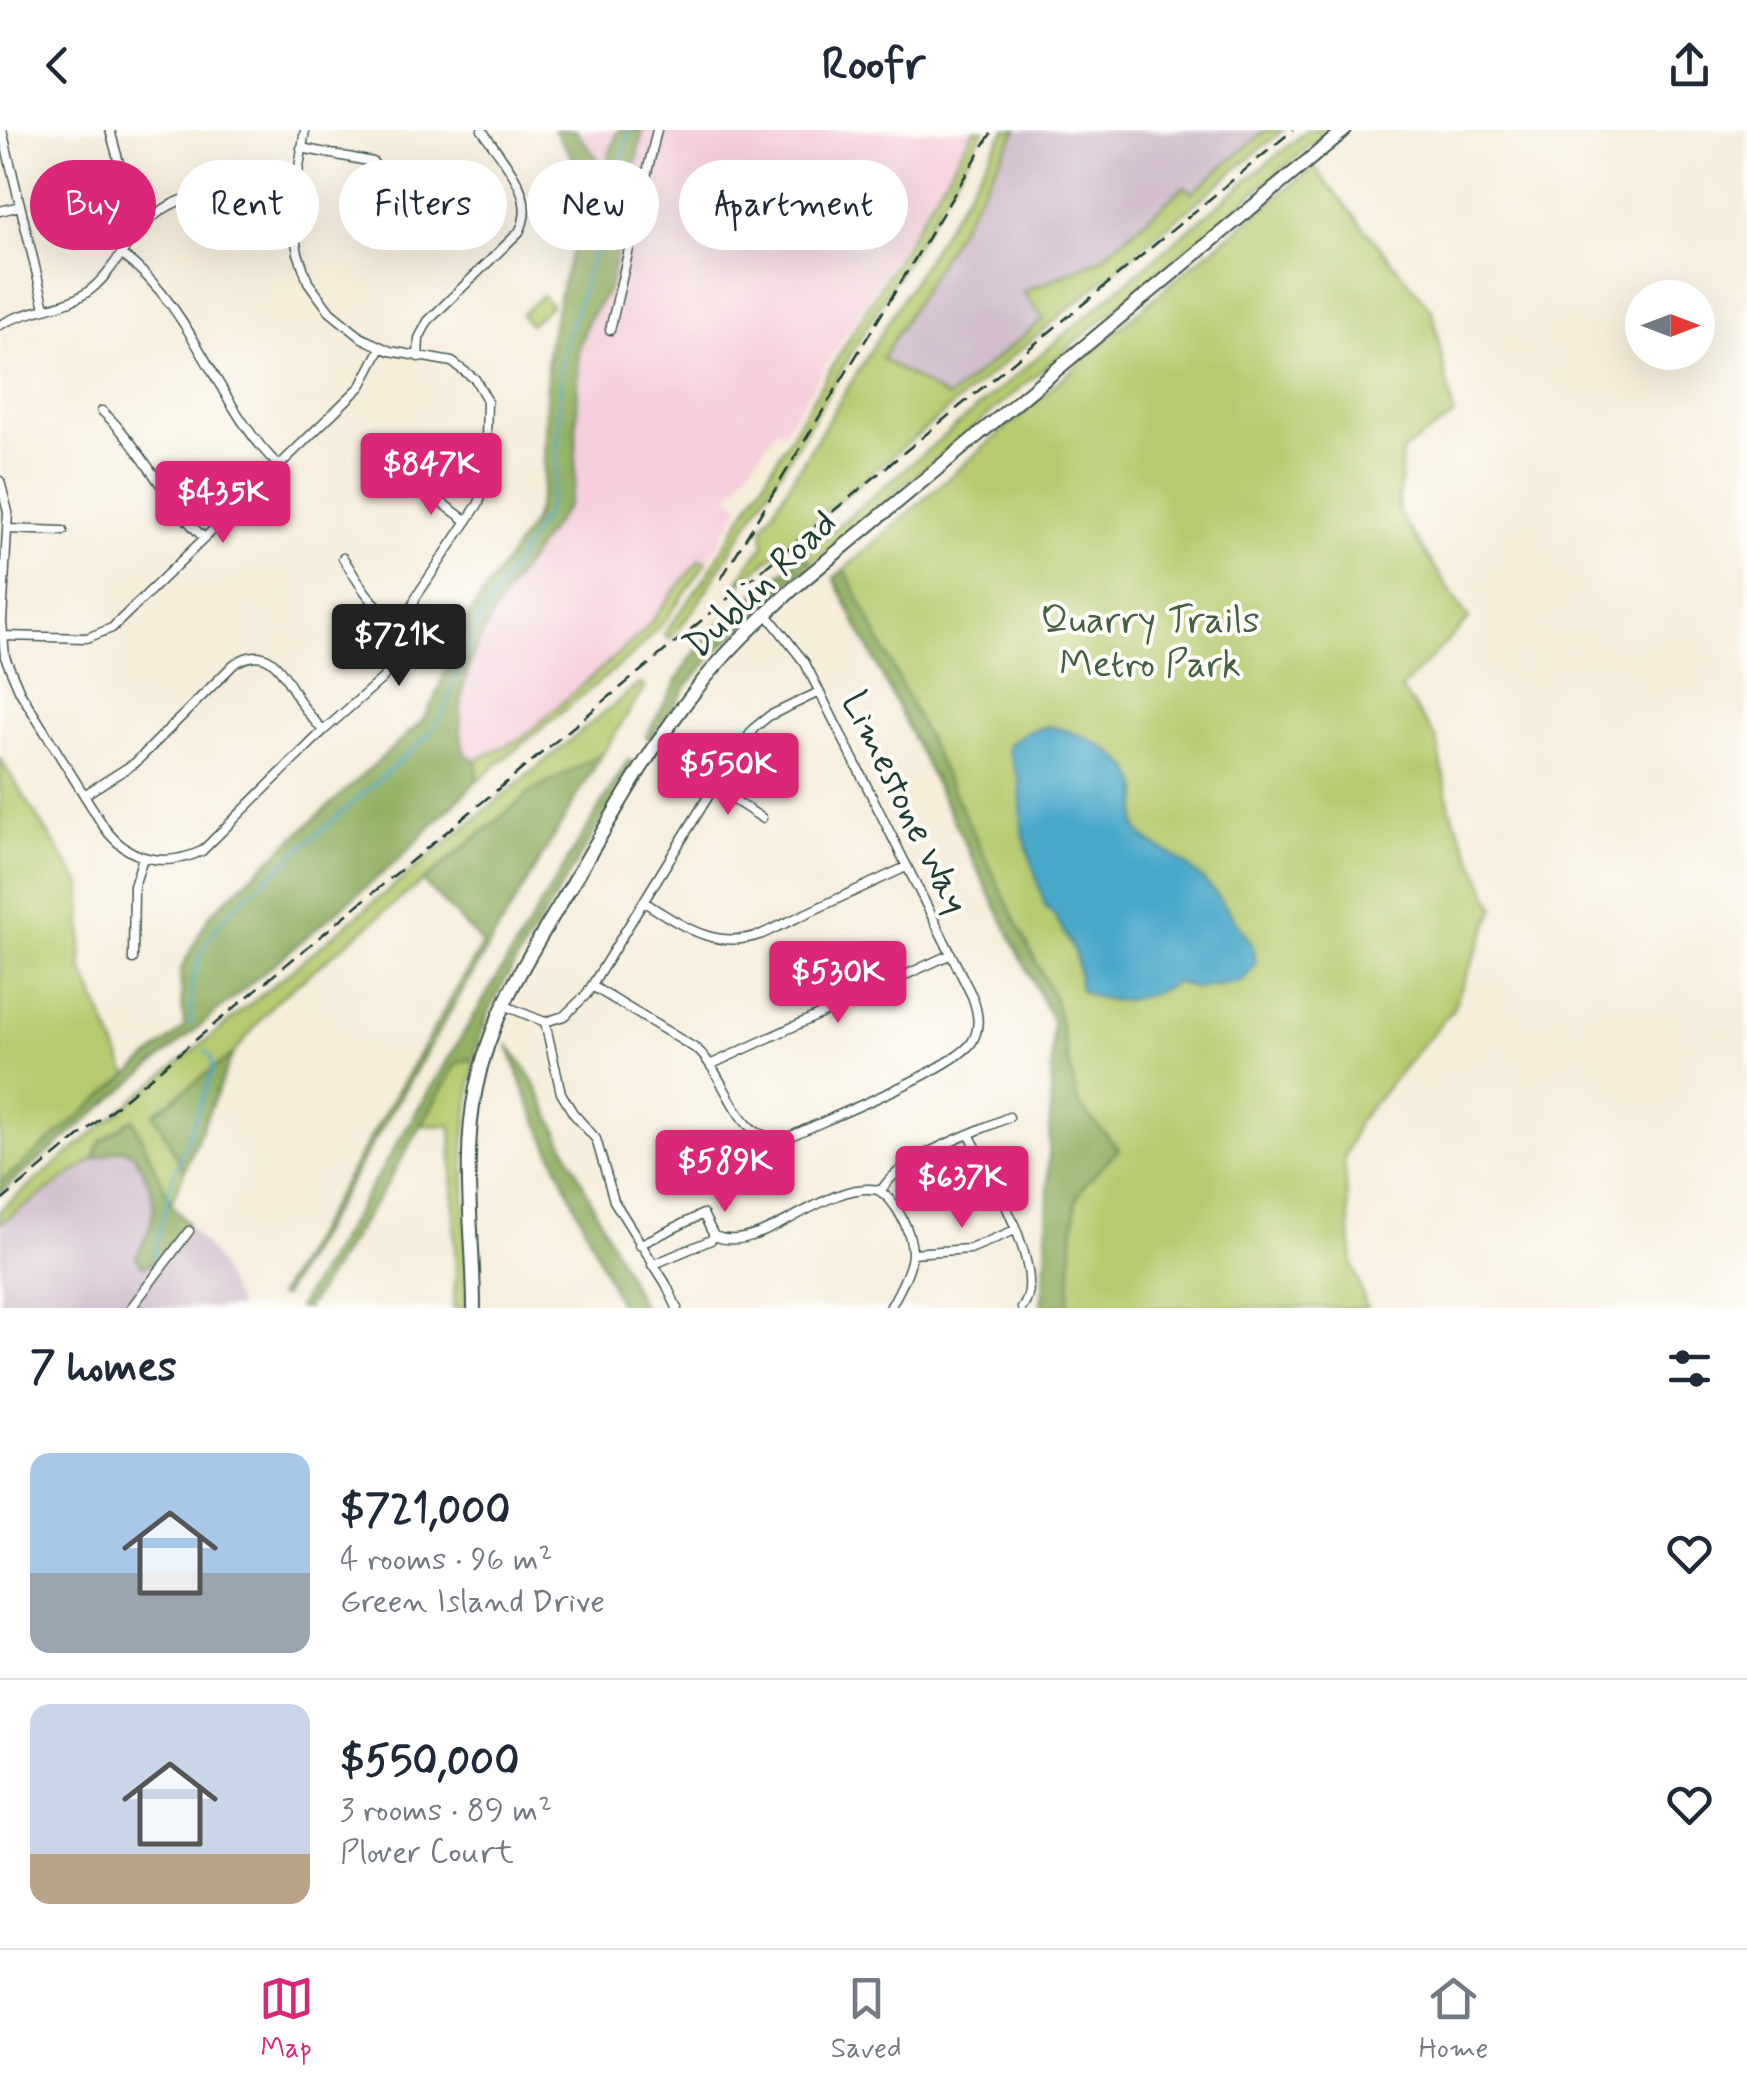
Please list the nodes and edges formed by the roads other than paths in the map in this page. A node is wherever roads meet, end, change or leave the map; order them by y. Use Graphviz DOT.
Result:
graph roads {
  1 [pos="2,130"];
  2 [pos="110,130"];
  3 [pos="304,130"];
  4 [pos="482,130"];
  5 [pos="657,130"];
  6 [pos="1345,130"];
  7 [pos="302,148"];
  8 [pos="118,160"];
  9 [pos="300,160"];
  10 [pos="363,160"];
  11 [pos="20,206"];
  12 [pos="0,211"];
  13 [pos="124,250"];
  14 [pos="298,250"];
  15 [pos="121,254"];
  16 [pos="45,308"];
  17 [pos="0,325"];
  18 [pos="610,330"];
  19 [pos="381,348"];
  20 [pos="418,357"];
  21 [pos="496,386"];
  22 [pos="483,390"];
  23 [pos="102,411"];
  24 [pos="279,466"];
  25 [pos="0,480"];
  26 [pos="417,485"];
  27 [pos="467,521"];
  28 [pos="8,529"];
  29 [pos="63,531"];
  30 [pos="204,538"];
  31 [pos="343,558"];
  32 [pos="766,613"];
  33 [pos="407,623"];
  34 [pos="3,636"];
  35 [pos="261,644"];
  36 [pos="260,658"];
  37 [pos="818,692"];
  38 [pos="324,731"];
  39 [pos="714,787"];
  40 [pos="84,796"];
  41 [pos="762,818"];
  42 [pos="144,858"];
  43 [pos="906,867"];
  44 [pos="644,902"];
  45 [pos="950,955"];
  46 [pos="133,959"];
  47 [pos="592,986"];
  48 [pos="503,1005"];
  49 [pos="545,1022"];
  50 [pos="712,1064"];
  51 [pos="1010,1116"];
  52 [pos="970,1136"];
  53 [pos="881,1191"];
  54 [pos="1015,1230"];
  55 [pos="189,1231"];
  56 [pos="714,1236"];
  57 [pos="639,1245"];
  58 [pos="912,1253"];
  59 [pos="652,1265"];
  60 [pos="130,1308"];
  61 [pos="474,1308"];
  62 [pos="677,1308"];
  63 [pos="890,1308"];
  64 [pos="1022,1308"];
  1 -- 11 [label="street"];
  2 -- 8 [label="street"];
  3 -- 7 [label="street"];
  4 -- 20 [label="street"];
  5 -- 18 [label="street"];
  6 -- 32 [label="main road, Dublin Road"];
  7 -- 9 [label="street"];
  7 -- 10 [label="street"];
  11 -- 12 [label="street"];
  11 -- 16 [label="street"];
  13 -- 15 [label="street"];
  14 -- 19 [label="street"];
  15 -- 16 [label="street"];
  15 -- 24 [label="street"];
  16 -- 17 [label="street"];
  19 -- 20 [label="street"];
  19 -- 24 [label="street"];
  20 -- 22 [label="street"];
  21 -- 22 [label="street"];
  22 -- 27 [label="street"];
  23 -- 30 [label="street"];
  24 -- 30 [label="street"];
  25 -- 28 [label="street"];
  26 -- 27 [label="street"];
  27 -- 33 [label="street"];
  28 -- 29 [label="street"];
  28 -- 34 [label="street"];
  30 -- 34 [label="street"];
  31 -- 33 [label="street"];
  32 -- 37 [label="street, Limestone Way"];
  32 -- 48 [label="main road, Dublin Road"];
  33 -- 38 [label="street"];
  34 -- 40 [label="street"];
  35 -- 36 [label="street"];
  36 -- 38 [label="street"];
  36 -- 40 [label="street"];
  37 -- 39 [label="street"];
  37 -- 43 [label="street, Limestone Way"];
  38 -- 42 [label="street"];
  39 -- 41 [label="street"];
  39 -- 44 [label="street"];
  40 -- 42 [label="street"];
  42 -- 46 [label="street"];
  43 -- 44 [label="street"];
  43 -- 45 [label="street, Limestone Way"];
  44 -- 47 [label="street"];
  45 -- 50 [label="street"];
  45 -- 50 [label="street, Limestone Way"];
  47 -- 49 [label="street"];
  47 -- 50 [label="street"];
  48 -- 49 [label="street"];
  48 -- 61 [label="main road, Dublin Road"];
  49 -- 57 [label="street"];
  51 -- 52 [label="street"];
  52 -- 53 [label="street"];
  52 -- 54 [label="street"];
  53 -- 56 [label="street"];
  53 -- 58 [label="street"];
  54 -- 58 [label="street"];
  54 -- 64 [label="street"];
  55 -- 60 [label="street"];
  56 -- 57 [label="street"];
  56 -- 59 [label="street"];
  57 -- 59 [label="street"];
  58 -- 63 [label="street"];
  59 -- 62 [label="street"];
}
